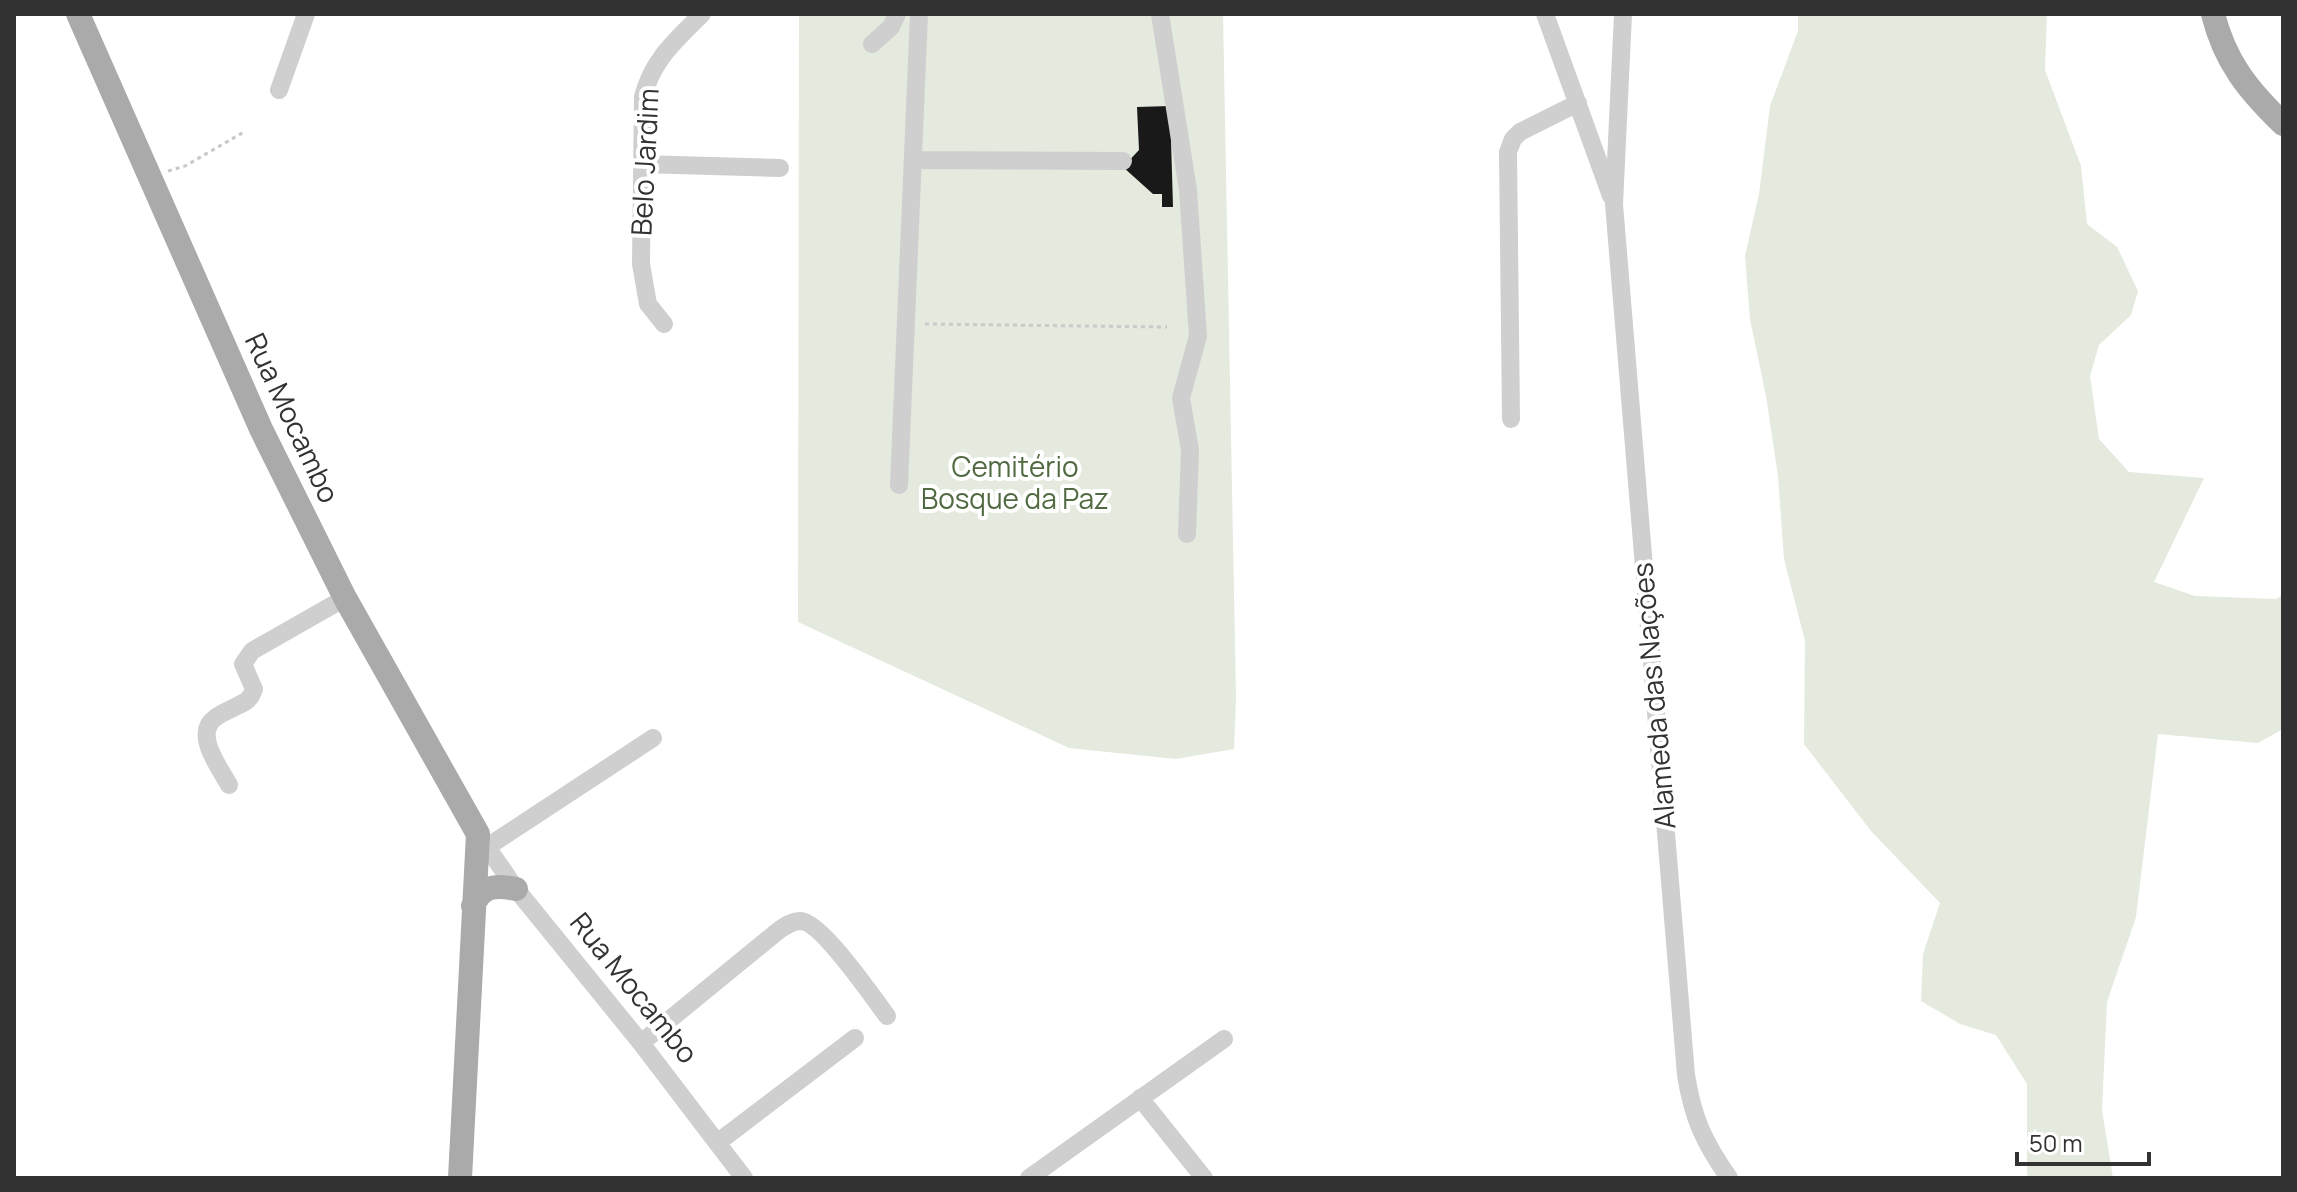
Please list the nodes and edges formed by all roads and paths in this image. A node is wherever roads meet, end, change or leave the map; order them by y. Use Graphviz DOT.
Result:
graph roads {
  1 [pos="78,14"];
  2 [pos="306,14"];
  3 [pos="702,14"];
  4 [pos="897,14"];
  5 [pos="919,14"];
  6 [pos="1160,14"];
  7 [pos="1545,14"];
  8 [pos="1623,14"];
  9 [pos="2213,14"];
  10 [pos="872,44"];
  11 [pos="279,90"];
  12 [pos="1578,103"];
  13 [pos="2283,124"];
  14 [pos="244,132"];
  15 [pos="914,160"];
  16 [pos="1123,161"];
  17 [pos="641,164"];
  18 [pos="780,168"];
  19 [pos="149,176"];
  20 [pos="1614,204"];
  21 [pos="664,324"];
  22 [pos="905,324"];
  23 [pos="1167,327"];
  24 [pos="1511,419"];
  25 [pos="899,485"];
  26 [pos="1187,534"];
  27 [pos="345,598"];
  28 [pos="653,738"];
  29 [pos="229,785"];
  30 [pos="483,841"];
  31 [pos="516,889"];
  32 [pos="473,906"];
  33 [pos="887,1016"];
  34 [pos="855,1038"];
  35 [pos="1224,1039"];
  36 [pos="641,1043"];
  37 [pos="1140,1098"];
  38 [pos="717,1143"];
  39 [pos="460,1178"];
  40 [pos="744,1178"];
  41 [pos="1029,1178"];
  42 [pos="1204,1178"];
  43 [pos="1729,1178"];
  1 -- 19 [label="main road, Rua Mocambo"];
  2 -- 11 [label="street"];
  3 -- 17 [label="street, Belo Jardim"];
  4 -- 10 [label="street"];
  5 -- 15 [label="street"];
  6 -- 26 [label="street"];
  7 -- 12 [label="street, Alameda das Nações"];
  8 -- 20 [label="street, Alameda das Nações"];
  9 -- 13 [label="main road"];
  12 -- 20 [label="street, Alameda das Nações"];
  12 -- 24 [label="street"];
  14 -- 19 [label="path"];
  15 -- 16 [label="street"];
  15 -- 22 [label="street"];
  17 -- 18 [label="street"];
  17 -- 21 [label="street, Belo Jardim"];
  19 -- 27 [label="main road, Rua Mocambo"];
  20 -- 43 [label="street, Alameda das Nações"];
  22 -- 23 [label="path"];
  22 -- 25 [label="street"];
  27 -- 29 [label="street"];
  27 -- 30 [label="main road, Rua Mocambo"];
  28 -- 30 [label="street"];
  30 -- 31 [label="street, Rua Mocambo"];
  30 -- 32 [label="main road"];
  31 -- 32 [label="main road"];
  31 -- 36 [label="street, Rua Mocambo"];
  32 -- 39 [label="main road"];
  33 -- 36 [label="street"];
  34 -- 38 [label="street"];
  35 -- 37 [label="street"];
  36 -- 38 [label="street, Rua Mocambo"];
  37 -- 41 [label="street"];
  37 -- 42 [label="street"];
  38 -- 40 [label="street, Rua Mocambo"];
}
